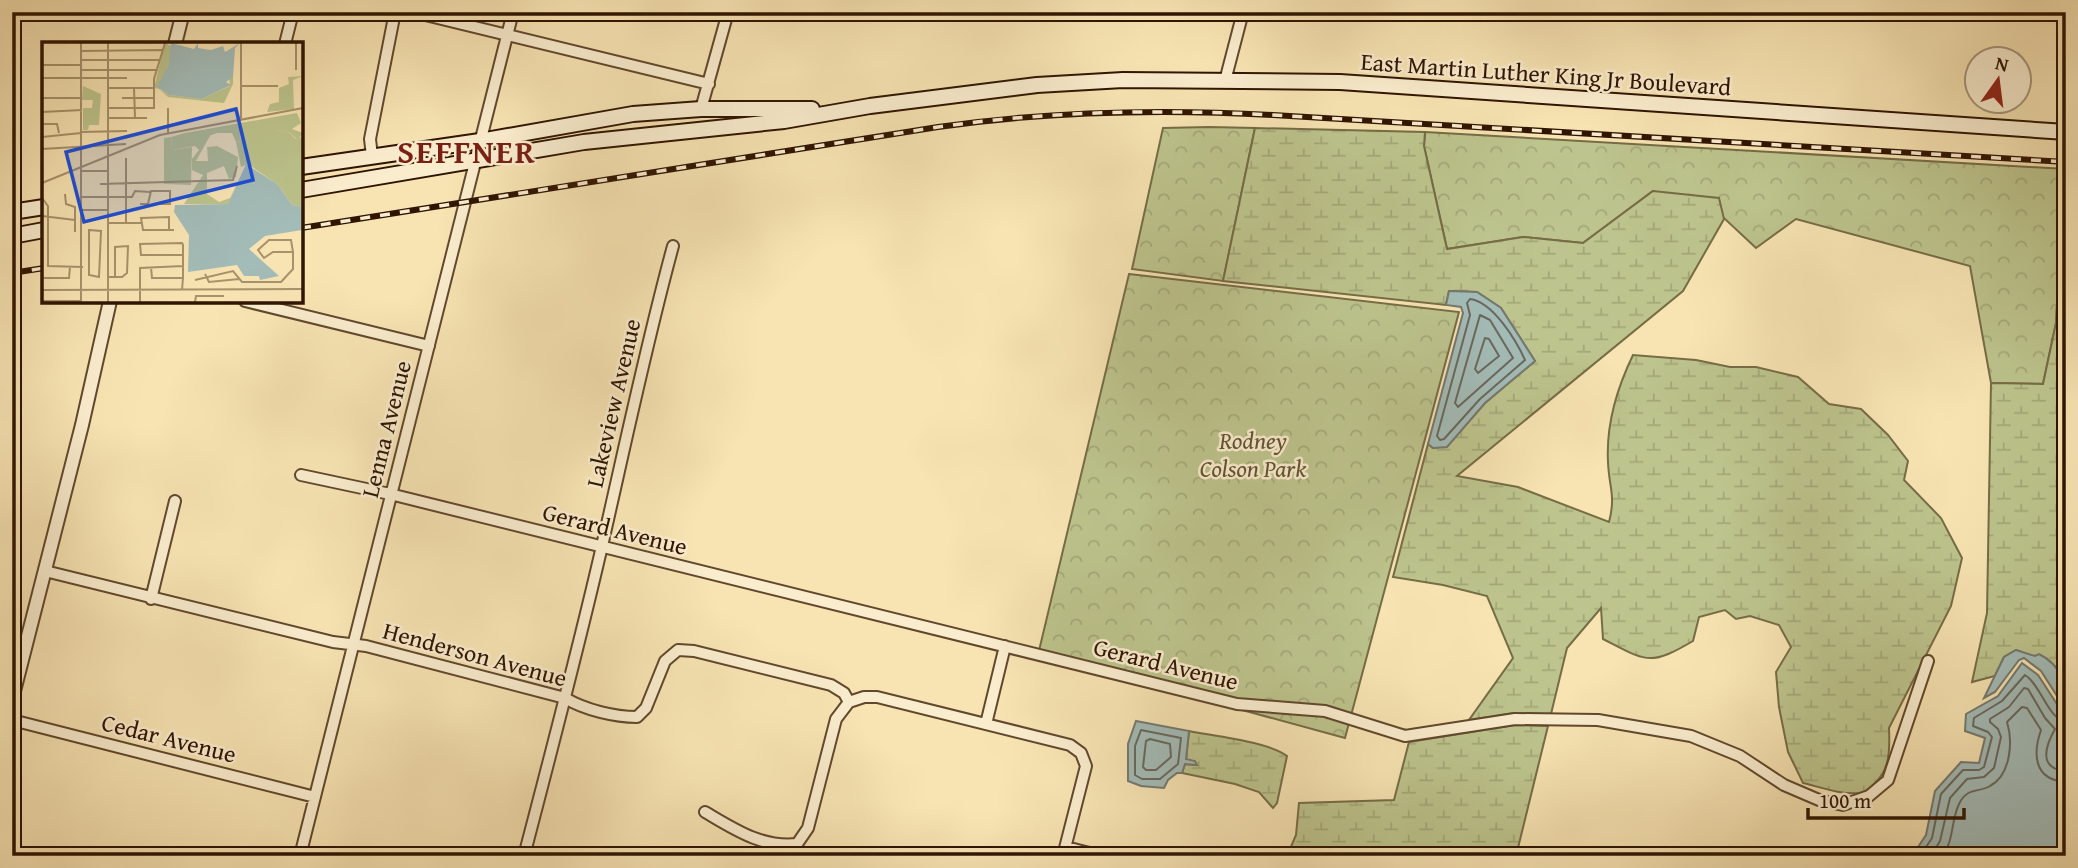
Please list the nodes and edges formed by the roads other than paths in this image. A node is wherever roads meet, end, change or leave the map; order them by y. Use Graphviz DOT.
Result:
graph roads {
  1 [pos="183,12"];
  2 [pos="293,12"];
  3 [pos="395,12"];
  4 [pos="412,12"];
  5 [pos="513,12"];
  6 [pos="728,12"];
  7 [pos="1243,12"];
  8 [pos="508,36"];
  9 [pos="176,42"];
  10 [pos="286,42"];
  11 [pos="1224,81"];
  12 [pos="709,83"];
  13 [pos="870,106"];
  14 [pos="701,109"];
  15 [pos="2066,132"];
  16 [pos="480,141"];
  17 [pos="372,156"];
  18 [pos="477,160"];
  19 [pos="303,167"];
  20 [pos="303,190"];
  21 [pos="42,207"];
  22 [pos="12,212"];
  23 [pos="42,230"];
  24 [pos="12,236"];
  25 [pos="42,239"];
  26 [pos="12,244"];
  27 [pos="673,246"];
  28 [pos="110,303"];
  29 [pos="253,303"];
  30 [pos="429,346"];
  31 [pos="301,475"];
  32 [pos="390,494"];
  33 [pos="175,501"];
  34 [pos="602,547"];
  35 [pos="44,572"];
  36 [pos="151,599"];
  37 [pos="354,643"];
  38 [pos="1005,646"];
  39 [pos="1928,661"];
  40 [pos="565,698"];
  41 [pos="12,699"];
  42 [pos="849,702"];
  43 [pos="12,720"];
  44 [pos="986,724"];
  45 [pos="315,797"];
  46 [pos="705,812"];
  47 [pos="1065,851"];
  48 [pos="300,856"];
  49 [pos="524,856"];
  50 [pos="1101,856"];
  1 -- 9 [label="street"];
  2 -- 10 [label="street"];
  3 -- 17 [label="street"];
  4 -- 8 [label="street"];
  5 -- 8 [label="street, Lenna Avenue"];
  6 -- 12 [label="street"];
  7 -- 11 [label="street"];
  8 -- 12 [label="street"];
  8 -- 16 [label="street, Lenna Avenue"];
  11 -- 13 [label="main road, East Martin Luther King Jr Boulevard"];
  11 -- 15 [label="main road, East Martin Luther King Jr Boulevard"];
  12 -- 14 [label="street"];
  13 -- 14 [label="main road"];
  13 -- 18 [label="main road"];
  14 -- 16 [label="main road"];
  16 -- 17 [label="main road"];
  16 -- 18 [label="street, Lenna Avenue"];
  17 -- 19 [label="main road"];
  18 -- 20 [label="main road"];
  18 -- 30 [label="street, Lenna Avenue"];
  21 -- 22 [label="main road"];
  23 -- 24 [label="main road"];
  25 -- 26 [label="main road"];
  27 -- 34 [label="street, Lakeview Avenue"];
  28 -- 35 [label="street"];
  29 -- 30 [label="street"];
  30 -- 32 [label="street, Lenna Avenue"];
  31 -- 32 [label="street, Gerard Avenue"];
  32 -- 34 [label="street, Gerard Avenue"];
  32 -- 37 [label="street, Lenna Avenue"];
  33 -- 36 [label="street"];
  34 -- 38 [label="street, Gerard Avenue"];
  34 -- 40 [label="street, Lakeview Avenue"];
  35 -- 36 [label="street, Henderson Avenue"];
  35 -- 41 [label="street"];
  36 -- 37 [label="street, Henderson Avenue"];
  37 -- 40 [label="street, Henderson Avenue"];
  37 -- 45 [label="street, Lenna Avenue"];
  38 -- 39 [label="street, Gerard Avenue"];
  38 -- 44 [label="street"];
  40 -- 42 [label="street, Henderson Avenue"];
  40 -- 49 [label="street, Lakeview Avenue"];
  42 -- 44 [label="street"];
  42 -- 46 [label="street"];
  43 -- 45 [label="street, Cedar Avenue"];
  44 -- 47 [label="street"];
  45 -- 48 [label="street, Lenna Avenue"];
  47 -- 50 [label="street"];
}
